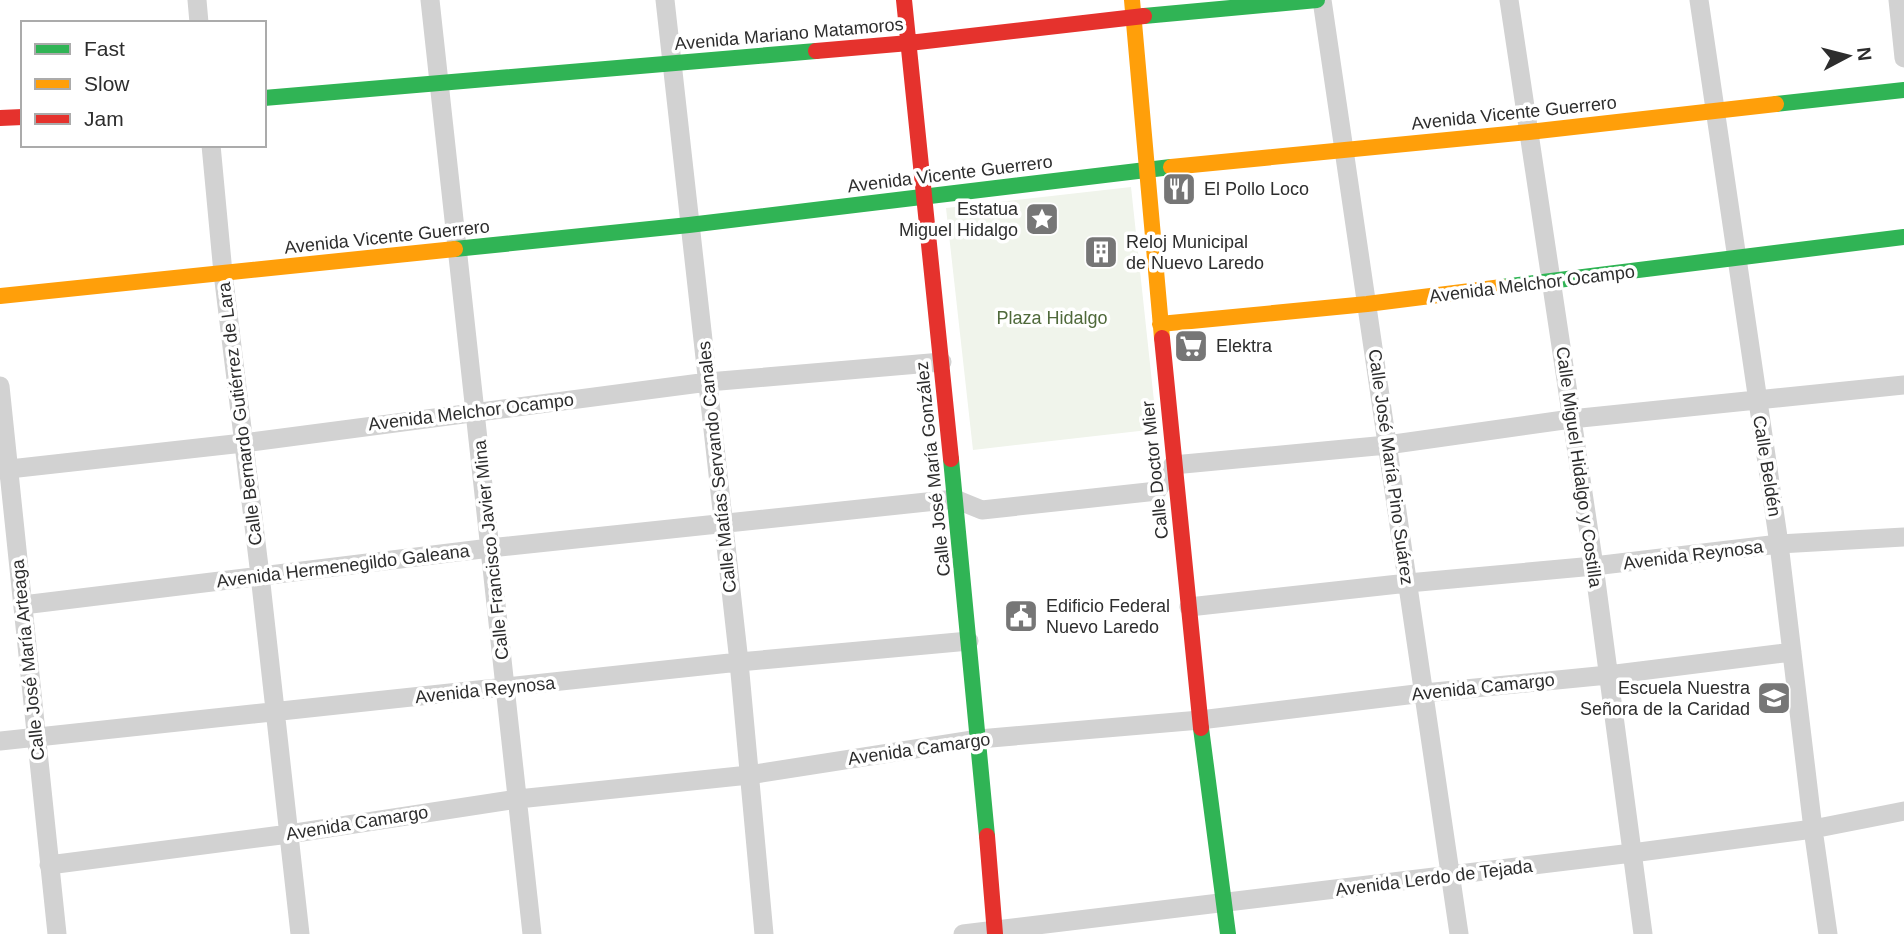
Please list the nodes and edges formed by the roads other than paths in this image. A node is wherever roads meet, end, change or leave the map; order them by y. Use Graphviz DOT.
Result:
graph roads {
  1 [pos="197,0"];
  2 [pos="430,0"];
  3 [pos="665,0"];
  4 [pos="904,0"];
  5 [pos="1132,0"];
  6 [pos="1319,0"];
  7 [pos="1509,0"];
  8 [pos="1699,0"];
  9 [pos="1898,0"];
  10 [pos="1134,17"];
  11 [pos="199,21"];
  12 [pos="909,43"];
  13 [pos="1904,58"];
  14 [pos="672,63"];
  15 [pos="439,84"];
  16 [pos="1904,90"];
  17 [pos="266,98"];
  18 [pos="1714,110"];
  19 [pos="21,117"];
  20 [pos="0,118"];
  21 [pos="1529,132"];
  22 [pos="211,147"];
  23 [pos="1344,149"];
  24 [pos="1146,170"];
  25 [pos="925,197"];
  26 [pos="689,225"];
  27 [pos="1904,237"];
  28 [pos="457,249"];
  29 [pos="1736,260"];
  30 [pos="223,273"];
  31 [pos="1552,282"];
  32 [pos="0,296"];
  33 [pos="1367,304"];
  34 [pos="1160,324"];
  35 [pos="942,362"];
  36 [pos="708,382"];
  37 [pos="1904,385"];
  38 [pos="0,386"];
  39 [pos="1757,400"];
  40 [pos="475,411"];
  41 [pos="1571,419"];
  42 [pos="243,443"];
  43 [pos="1387,445"];
  44 [pos="1173,465"];
  45 [pos="5,470"];
  46 [pos="955,499"];
  47 [pos="723,524"];
  48 [pos="1904,537"];
  49 [pos="1779,544"];
  50 [pos="490,548"];
  51 [pos="1594,566"];
  52 [pos="260,575"];
  53 [pos="1408,583"];
  54 [pos="23,606"];
  55 [pos="1189,607"];
  56 [pos="969,641"];
  57 [pos="1792,652"];
  58 [pos="738,663"];
  59 [pos="1608,675"];
  60 [pos="506,688"];
  61 [pos="1424,693"];
  62 [pos="276,711"];
  63 [pos="1200,719"];
  64 [pos="35,737"];
  65 [pos="979,739"];
  66 [pos="0,741"];
  67 [pos="750,775"];
  68 [pos="518,799"];
  69 [pos="1904,811"];
  70 [pos="1813,829"];
  71 [pos="289,834"];
  72 [pos="1632,853"];
  73 [pos="50,865"];
  74 [pos="1451,876"];
  75 [pos="1223,904"];
  76 [pos="995,932"];
  77 [pos="57,934"];
  78 [pos="300,934"];
  79 [pos="532,934"];
  80 [pos="764,934"];
  81 [pos="963,934"];
  82 [pos="1228,934"];
  83 [pos="1460,934"];
  84 [pos="1643,934"];
  85 [pos="1828,934"];
  1 -- 11 [label="street"];
  2 -- 15 [label="street, Calle Francisco Javier Mina"];
  3 -- 14 [label="street, Calle Matías Servando Canales"];
  4 -- 12 [label="main road, Calle José María González"];
  5 -- 10 [label="main road, Calle Doctor Mier"];
  6 -- 10 [label="main road, Avenida Mariano Matamoros"];
  6 -- 23 [label="street, Calle José María Pino Suárez"];
  7 -- 21 [label="street, Calle Miguel Hidalgo y Costilla"];
  8 -- 18 [label="street, Calle Beldén"];
  9 -- 13 [label="street"];
  10 -- 12 [label="main road, Avenida Mariano Matamoros"];
  10 -- 24 [label="main road, Calle Doctor Mier"];
  12 -- 14 [label="main road, Avenida Mariano Matamoros"];
  12 -- 25 [label="main road, Calle José María González"];
  14 -- 15 [label="main road, Avenida Mariano Matamoros"];
  14 -- 26 [label="street, Calle Matías Servando Canales"];
  15 -- 17 [label="main road, Avenida Mariano Matamoros"];
  15 -- 28 [label="street, Calle Francisco Javier Mina"];
  16 -- 18 [label="main road, Avenida Vicente Guerrero"];
  18 -- 21 [label="main road, Avenida Vicente Guerrero"];
  18 -- 29 [label="street, Calle Beldén"];
  19 -- 20 [label="main road"];
  21 -- 23 [label="main road, Avenida Vicente Guerrero"];
  21 -- 31 [label="street, Calle Miguel Hidalgo y Costilla"];
  22 -- 30 [label="street, Calle Bernardo Gutiérrez de Lara"];
  23 -- 24 [label="main road, Avenida Vicente Guerrero"];
  23 -- 33 [label="street, Calle José María Pino Suárez"];
  24 -- 25 [label="main road, Avenida Vicente Guerrero"];
  24 -- 34 [label="main road, Calle Doctor Mier"];
  25 -- 26 [label="main road, Avenida Vicente Guerrero"];
  25 -- 35 [label="main road, Calle José María González"];
  26 -- 28 [label="main road, Avenida Vicente Guerrero"];
  26 -- 36 [label="street, Calle Matías Servando Canales"];
  27 -- 29 [label="main road, Avenida Melchor Ocampo"];
  28 -- 30 [label="main road, Avenida Vicente Guerrero"];
  28 -- 40 [label="street, Calle Francisco Javier Mina"];
  29 -- 31 [label="main road, Avenida Melchor Ocampo"];
  29 -- 39 [label="street, Calle Beldén"];
  30 -- 32 [label="main road, Avenida Vicente Guerrero"];
  30 -- 42 [label="street, Calle Bernardo Gutiérrez de Lara"];
  31 -- 33 [label="main road, Avenida Melchor Ocampo"];
  31 -- 41 [label="street, Calle Miguel Hidalgo y Costilla"];
  33 -- 34 [label="main road, Avenida Melchor Ocampo"];
  33 -- 43 [label="street, Calle José María Pino Suárez"];
  34 -- 44 [label="main road, Calle Doctor Mier"];
  35 -- 36 [label="street, Avenida Melchor Ocampo"];
  35 -- 46 [label="main road, Calle José María González"];
  36 -- 40 [label="street, Avenida Melchor Ocampo"];
  36 -- 47 [label="street, Calle Matías Servando Canales"];
  37 -- 39 [label="street"];
  38 -- 45 [label="street, Calle José María Arteaga"];
  39 -- 41 [label="street"];
  39 -- 49 [label="street, Calle Beldén"];
  40 -- 42 [label="street, Avenida Melchor Ocampo"];
  40 -- 50 [label="street, Calle Francisco Javier Mina"];
  41 -- 43 [label="street"];
  41 -- 51 [label="street, Calle Miguel Hidalgo y Costilla"];
  42 -- 45 [label="street, Avenida Melchor Ocampo"];
  42 -- 52 [label="street, Calle Bernardo Gutiérrez de Lara"];
  43 -- 44 [label="street"];
  43 -- 53 [label="street, Calle José María Pino Suárez"];
  44 -- 46 [label="street"];
  44 -- 55 [label="main road, Calle Doctor Mier"];
  45 -- 54 [label="street, Calle José María Arteaga"];
  46 -- 47 [label="street, Avenida Hermenegildo Galeana"];
  46 -- 56 [label="main road, Calle José María González"];
  47 -- 50 [label="street, Avenida Hermenegildo Galeana"];
  47 -- 58 [label="street, Calle Matías Servando Canales"];
  48 -- 49 [label="street, Avenida Reynosa"];
  49 -- 51 [label="street, Avenida Reynosa"];
  49 -- 57 [label="street, Calle Beldén"];
  50 -- 52 [label="street, Avenida Hermenegildo Galeana"];
  50 -- 60 [label="street, Calle Francisco Javier Mina"];
  51 -- 53 [label="street, Avenida Reynosa"];
  51 -- 59 [label="street, Calle Miguel Hidalgo y Costilla"];
  52 -- 54 [label="street, Avenida Hermenegildo Galeana"];
  52 -- 62 [label="street, Calle Bernardo Gutiérrez de Lara"];
  53 -- 55 [label="street, Avenida Reynosa"];
  53 -- 61 [label="street, Calle José María Pino Suárez"];
  54 -- 64 [label="street, Calle José María Arteaga"];
  55 -- 63 [label="main road, Calle Doctor Mier"];
  56 -- 58 [label="street, Avenida Reynosa"];
  56 -- 65 [label="main road, Calle José María González"];
  57 -- 59 [label="street, Avenida Camargo"];
  57 -- 70 [label="street, Calle Beldén"];
  58 -- 60 [label="street, Avenida Reynosa"];
  58 -- 67 [label="street, Calle Matías Servando Canales"];
  59 -- 61 [label="street, Avenida Camargo"];
  59 -- 72 [label="street, Calle Miguel Hidalgo y Costilla"];
  60 -- 62 [label="street, Avenida Reynosa"];
  60 -- 68 [label="street, Calle Francisco Javier Mina"];
  61 -- 63 [label="street, Avenida Camargo"];
  61 -- 74 [label="street, Calle José María Pino Suárez"];
  62 -- 64 [label="street, Avenida Reynosa"];
  62 -- 71 [label="street, Calle Bernardo Gutiérrez de Lara"];
  63 -- 65 [label="street, Avenida Camargo"];
  63 -- 75 [label="main road, Calle Doctor Mier"];
  64 -- 66 [label="street, Avenida Reynosa"];
  64 -- 73 [label="street, Calle José María Arteaga"];
  65 -- 67 [label="street, Avenida Camargo"];
  65 -- 76 [label="main road, Calle José María González"];
  67 -- 68 [label="street, Avenida Camargo"];
  67 -- 80 [label="street, Calle Matías Servando Canales"];
  68 -- 71 [label="street, Avenida Camargo"];
  68 -- 79 [label="street, Calle Francisco Javier Mina"];
  69 -- 70 [label="street, Avenida Lerdo de Tejada"];
  70 -- 72 [label="street, Avenida Lerdo de Tejada"];
  70 -- 85 [label="street, Calle Beldén"];
  71 -- 73 [label="street, Avenida Camargo"];
  71 -- 78 [label="street, Calle Bernardo Gutiérrez de Lara"];
  72 -- 74 [label="street, Avenida Lerdo de Tejada"];
  72 -- 84 [label="street, Calle Miguel Hidalgo y Costilla"];
  73 -- 77 [label="street, Calle José María Arteaga"];
  74 -- 75 [label="street, Avenida Lerdo de Tejada"];
  74 -- 83 [label="street, Calle José María Pino Suárez"];
  75 -- 76 [label="street, Avenida Lerdo de Tejada"];
  75 -- 82 [label="main road, Calle Doctor Mier"];
  76 -- 81 [label="street, Avenida Lerdo de Tejada"];
}
